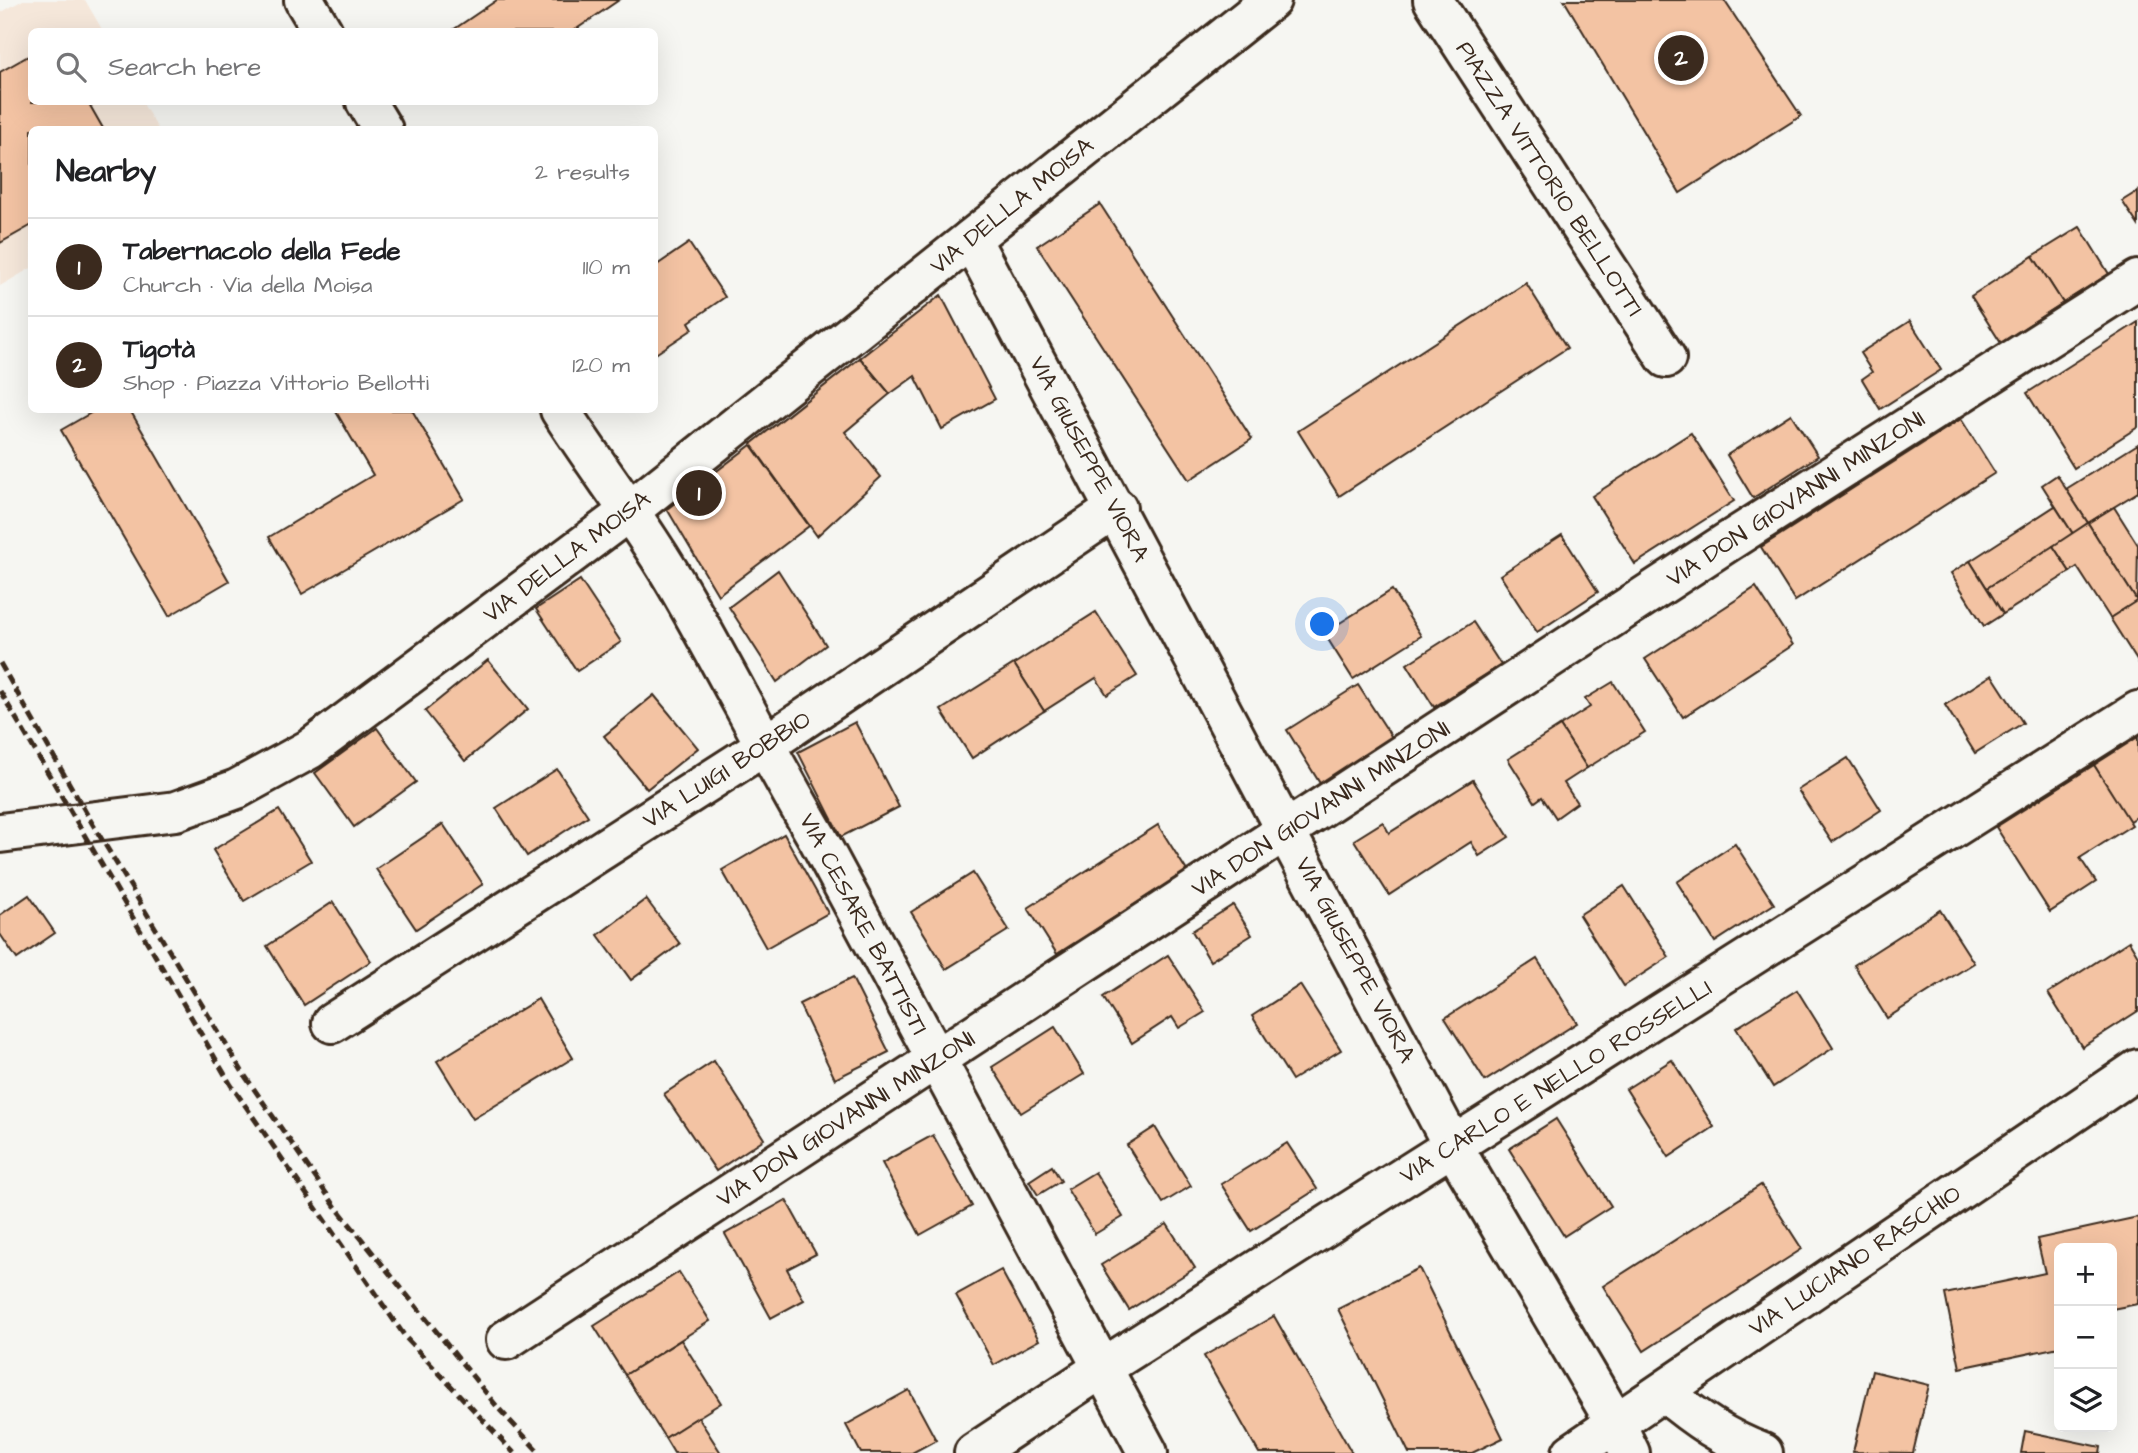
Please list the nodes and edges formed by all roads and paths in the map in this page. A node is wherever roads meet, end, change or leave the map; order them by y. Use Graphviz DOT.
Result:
graph roads {
  1 [pos="304,0"];
  2 [pos="1271,0"];
  3 [pos="1433,0"];
  4 [pos="321,28"];
  5 [pos="368,105"];
  6 [pos="381,126"];
  7 [pos="971,239"];
  8 [pos="2138,280"];
  9 [pos="1666,358"];
  10 [pos="562,413"];
  11 [pos="1117,509"];
  12 [pos="628,512"];
  13 [pos="2138,711"];
  14 [pos="764,746"];
  15 [pos="1287,832"];
  16 [pos="0,833"];
  17 [pos="332,1023"];
  18 [pos="936,1060"];
  19 [pos="2138,1069"];
  20 [pos="1454,1148"];
  21 [pos="506,1340"];
  22 [pos="1104,1367"];
  23 [pos="1664,1392"];
  24 [pos="1623,1438"];
  25 [pos="974,1453"];
  26 [pos="1148,1453"];
  27 [pos="1572,1453"];
  28 [pos="1763,1453"];
  1 -- 4 [label="street"];
  2 -- 7 [label="street, VIA DELLA MOISA"];
  3 -- 9 [label="street, PIAZZA VITTORIO BELLOTTI"];
  5 -- 6 [label="street"];
  7 -- 11 [label="street, VIA GIUSEPPE VIORA"];
  7 -- 12 [label="street, VIA DELLA MOISA"];
  8 -- 15 [label="street, VIA DON GIOVANNI MINZONI"];
  10 -- 12 [label="street, VIA CESARE BATTISTI"];
  11 -- 14 [label="street, VIA LUIGI BOBBIO"];
  11 -- 15 [label="street, VIA GIUSEPPE VIORA"];
  12 -- 14 [label="street, VIA CESARE BATTISTI"];
  12 -- 16 [label="street, VIA DELLA MOISA"];
  13 -- 20 [label="street, VIA CARLO E NELLO ROSSELLI"];
  14 -- 17 [label="street, VIA LUIGI BOBBIO"];
  14 -- 18 [label="street, VIA CESARE BATTISTI"];
  15 -- 18 [label="street, VIA DON GIOVANNI MINZONI"];
  15 -- 20 [label="street, VIA GIUSEPPE VIORA"];
  18 -- 21 [label="street, VIA DON GIOVANNI MINZONI"];
  18 -- 22 [label="street, VIA CESARE BATTISTI"];
  19 -- 23 [label="street, VIA LUCIANO RASCHIO"];
  20 -- 22 [label="street, VIA CARLO E NELLO ROSSELLI"];
  20 -- 24 [label="street, VIA GIUSEPPE VIORA"];
  22 -- 25 [label="street, VIA CARLO E NELLO ROSSELLI"];
  22 -- 26 [label="street, VIA CESARE BATTISTI"];
  23 -- 24 [label="street, VIA LUCIANO RASCHIO"];
  23 -- 28 [label="street"];
  24 -- 27 [label="street, VIA LUCIANO RASCHIO"];
}
